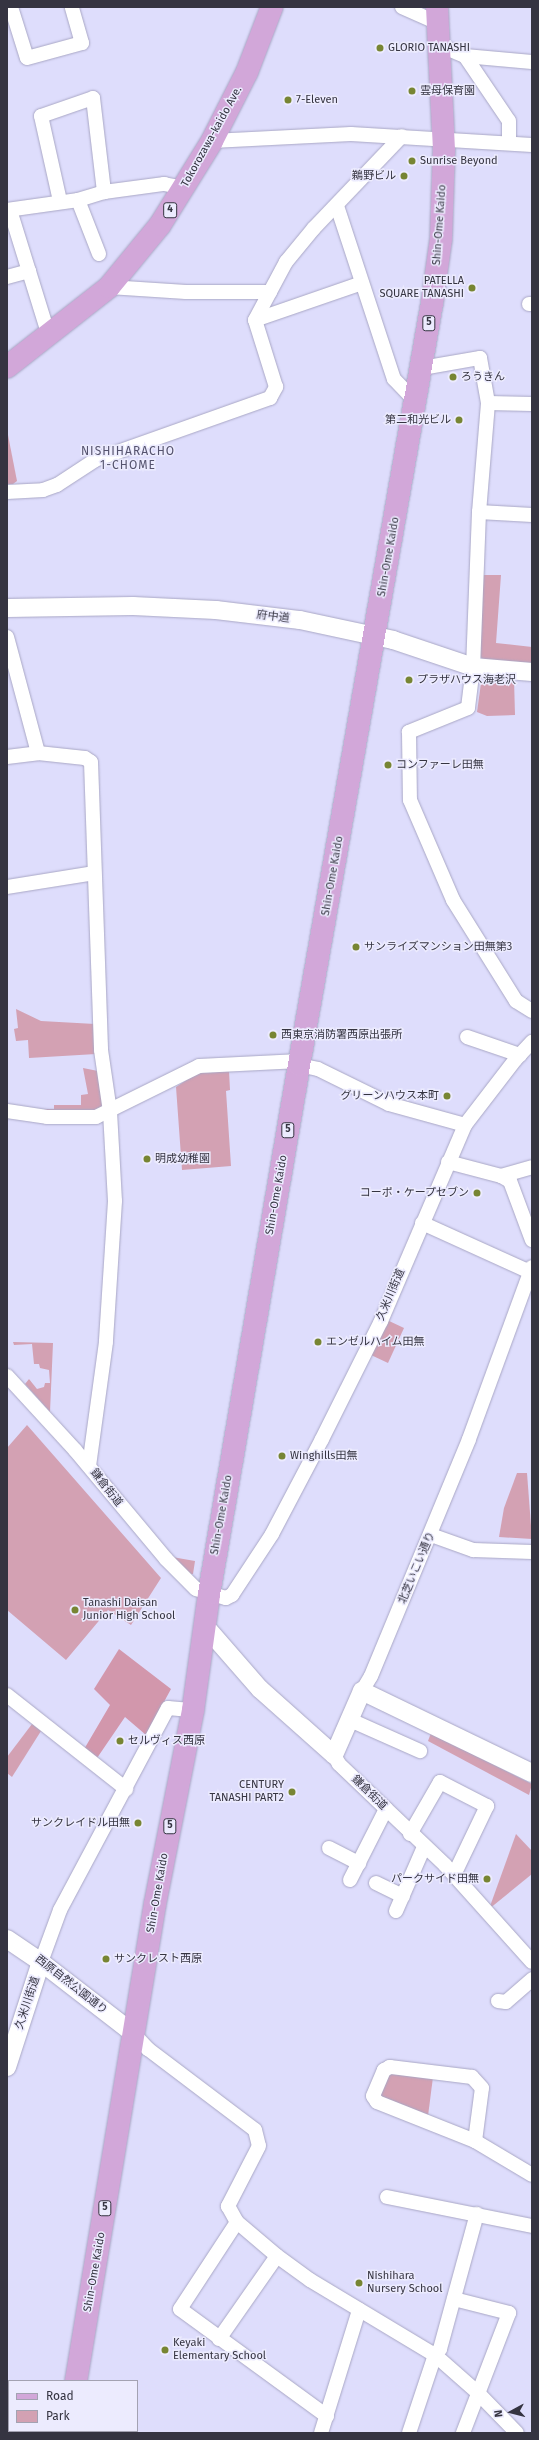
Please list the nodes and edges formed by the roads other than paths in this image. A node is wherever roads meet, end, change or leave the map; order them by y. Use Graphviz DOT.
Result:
graph roads {
  1 [pos="11,7"];
  2 [pos="72,7"];
  3 [pos="272,7"];
  4 [pos="402,7"];
  5 [pos="438,15"];
  6 [pos="439,45"];
  7 [pos="465,56"];
  8 [pos="532,62"];
  9 [pos="402,136"];
  10 [pos="444,138"];
  11 [pos="212,141"];
  12 [pos="509,143"];
  13 [pos="532,145"];
  14 [pos="185,188"];
  15 [pos="104,192"];
  16 [pos="78,200"];
  17 [pos="60,201"];
  18 [pos="337,206"];
  19 [pos="9,210"];
  20 [pos="99,254"];
  21 [pos="29,270"];
  22 [pos="7,277"];
  23 [pos="362,283"];
  24 [pos="109,287"];
  25 [pos="270,292"];
  26 [pos="255,320"];
  27 [pos="49,336"];
  28 [pos="7,367"];
  29 [pos="422,368"];
  30 [pos="415,401"];
  31 [pos="488,403"];
  32 [pos="532,404"];
  33 [pos="7,492"];
  34 [pos="479,512"];
  35 [pos="532,515"];
  36 [pos="7,608"];
  37 [pos="376,635"];
  38 [pos="7,637"];
  39 [pos="473,667"];
  40 [pos="532,672"];
  41 [pos="38,753"];
  42 [pos="7,757"];
  43 [pos="94,873"];
  44 [pos="7,887"];
  45 [pos="532,1010"];
  46 [pos="467,1038"];
  47 [pos="528,1047"];
  48 [pos="299,1063"];
  49 [pos="7,1111"];
  50 [pos="110,1112"];
  51 [pos="465,1125"];
  52 [pos="448,1162"];
  53 [pos="532,1167"];
  54 [pos="502,1176"];
  55 [pos="527,1213"];
  56 [pos="422,1223"];
  57 [pos="532,1240"];
  58 [pos="531,1269"];
  59 [pos="7,1376"];
  60 [pos="88,1466"];
  61 [pos="431,1535"];
  62 [pos="532,1552"];
  63 [pos="209,1594"];
  64 [pos="205,1626"];
  65 [pos="362,1690"];
  66 [pos="7,1695"];
  67 [pos="193,1710"];
  68 [pos="348,1719"];
  69 [pos="420,1751"];
  70 [pos="334,1755"];
  71 [pos="532,1773"];
  72 [pos="126,1789"];
  73 [pos="386,1809"];
  74 [pos="410,1834"];
  75 [pos="424,1847"];
  76 [pos="329,1848"];
  77 [pos="359,1863"];
  78 [pos="454,1875"];
  79 [pos="350,1880"];
  80 [pos="376,1883"];
  81 [pos="403,1896"];
  82 [pos="396,1911"];
  83 [pos="7,1939"];
  84 [pos="42,1962"];
  85 [pos="532,1962"];
  86 [pos="532,1979"];
  87 [pos="498,2001"];
  88 [pos="134,2034"];
  89 [pos="7,2067"];
  90 [pos="475,2141"];
  91 [pos="532,2175"];
  92 [pos="387,2197"];
  93 [pos="477,2214"];
  94 [pos="237,2222"];
  95 [pos="532,2226"];
  96 [pos="277,2256"];
  97 [pos="454,2299"];
  98 [pos="359,2310"];
  99 [pos="219,2339"];
  100 [pos="435,2355"];
  101 [pos="76,2380"];
  102 [pos="477,2392"];
  103 [pos="327,2416"];
  104 [pos="321,2433"];
  105 [pos="409,2433"];
  106 [pos="463,2433"];
  107 [pos="517,2433"];
  1 -- 2 [label="street"];
  3 -- 11 [label="main road, Tokorozawa-kaido Ave. / 4"];
  4 -- 5 [label="street"];
  5 -- 6 [label="main road, Shin-Ome Kaido / 5"];
  6 -- 7 [label="street"];
  6 -- 10 [label="main road, Shin-Ome Kaido / 5"];
  7 -- 8 [label="street"];
  7 -- 12 [label="street"];
  9 -- 10 [label="street"];
  9 -- 11 [label="street"];
  9 -- 18 [label="street"];
  10 -- 12 [label="street"];
  10 -- 29 [label="main road, Shin-Ome Kaido / 5"];
  11 -- 14 [label="main road, Tokorozawa-kaido Ave. / 4"];
  12 -- 13 [label="street"];
  14 -- 15 [label="street"];
  14 -- 24 [label="main road, Tokorozawa-kaido Ave. / 4"];
  15 -- 16 [label="street"];
  15 -- 17 [label="street"];
  16 -- 17 [label="street"];
  16 -- 20 [label="street"];
  17 -- 19 [label="street"];
  18 -- 23 [label="street"];
  18 -- 25 [label="street"];
  19 -- 21 [label="street"];
  21 -- 22 [label="street"];
  21 -- 27 [label="street"];
  23 -- 26 [label="street"];
  23 -- 30 [label="street"];
  24 -- 25 [label="street"];
  24 -- 27 [label="main road, Tokorozawa-kaido Ave. / 4"];
  25 -- 26 [label="street"];
  26 -- 33 [label="street"];
  27 -- 28 [label="main road, Tokorozawa-kaido Ave. / 4"];
  29 -- 30 [label="main road, Shin-Ome Kaido / 5"];
  29 -- 31 [label="street"];
  30 -- 37 [label="main road, Shin-Ome Kaido / 5"];
  31 -- 32 [label="street"];
  31 -- 34 [label="street"];
  34 -- 35 [label="street"];
  34 -- 39 [label="street"];
  36 -- 37 [label="street, 府中道"];
  37 -- 39 [label="street, 府中道"];
  37 -- 48 [label="main road, Shin-Ome Kaido / 5"];
  38 -- 41 [label="street"];
  39 -- 40 [label="street, 府中道"];
  39 -- 45 [label="street"];
  41 -- 42 [label="street"];
  41 -- 43 [label="street"];
  43 -- 44 [label="street"];
  43 -- 50 [label="street"];
  46 -- 47 [label="street"];
  47 -- 51 [label="street, 久米川街道"];
  48 -- 50 [label="street"];
  48 -- 51 [label="street"];
  48 -- 63 [label="main road, Shin-Ome Kaido / 5"];
  49 -- 50 [label="street"];
  50 -- 60 [label="street"];
  51 -- 52 [label="street, 久米川街道"];
  52 -- 54 [label="street"];
  52 -- 56 [label="street, 久米川街道"];
  53 -- 54 [label="street"];
  54 -- 55 [label="street"];
  55 -- 57 [label="street"];
  56 -- 58 [label="street"];
  56 -- 63 [label="street, 久米川街道"];
  58 -- 61 [label="street, 北芝いこい通り"];
  59 -- 60 [label="street, 鎌倉街道"];
  60 -- 63 [label="street, 鎌倉街道"];
  61 -- 62 [label="street"];
  61 -- 65 [label="street, 北芝いこい通り"];
  63 -- 64 [label="main road, Shin-Ome Kaido / 5"];
  64 -- 67 [label="main road, Shin-Ome Kaido / 5"];
  64 -- 70 [label="street, 鎌倉街道"];
  65 -- 68 [label="street"];
  65 -- 71 [label="street"];
  66 -- 72 [label="street"];
  67 -- 72 [label="street"];
  67 -- 88 [label="main road, Shin-Ome Kaido / 5"];
  68 -- 69 [label="street"];
  68 -- 70 [label="street"];
  70 -- 73 [label="street, 鎌倉街道"];
  72 -- 84 [label="street"];
  73 -- 74 [label="street, 鎌倉街道"];
  73 -- 77 [label="street"];
  74 -- 75 [label="street, 鎌倉街道"];
  74 -- 78 [label="street"];
  75 -- 78 [label="street, 鎌倉街道"];
  75 -- 81 [label="street"];
  76 -- 77 [label="street"];
  77 -- 79 [label="street"];
  78 -- 85 [label="street, 鎌倉街道"];
  80 -- 81 [label="street"];
  81 -- 82 [label="street"];
  83 -- 84 [label="street, 西原自然公園通り"];
  84 -- 88 [label="street, 西原自然公園通り"];
  84 -- 89 [label="street, 久米川街道"];
  86 -- 87 [label="street"];
  88 -- 94 [label="street"];
  88 -- 101 [label="main road, Shin-Ome Kaido / 5"];
  90 -- 90 [label="street"];
  90 -- 91 [label="street"];
  92 -- 93 [label="street"];
  93 -- 95 [label="street"];
  93 -- 97 [label="street"];
  94 -- 96 [label="street"];
  94 -- 99 [label="street"];
  96 -- 98 [label="street"];
  96 -- 99 [label="street"];
  97 -- 100 [label="street"];
  97 -- 102 [label="street"];
  98 -- 100 [label="street"];
  98 -- 103 [label="street"];
  99 -- 103 [label="street"];
  100 -- 102 [label="street"];
  100 -- 105 [label="street"];
  102 -- 106 [label="street"];
  102 -- 107 [label="street"];
  103 -- 104 [label="street"];
}
